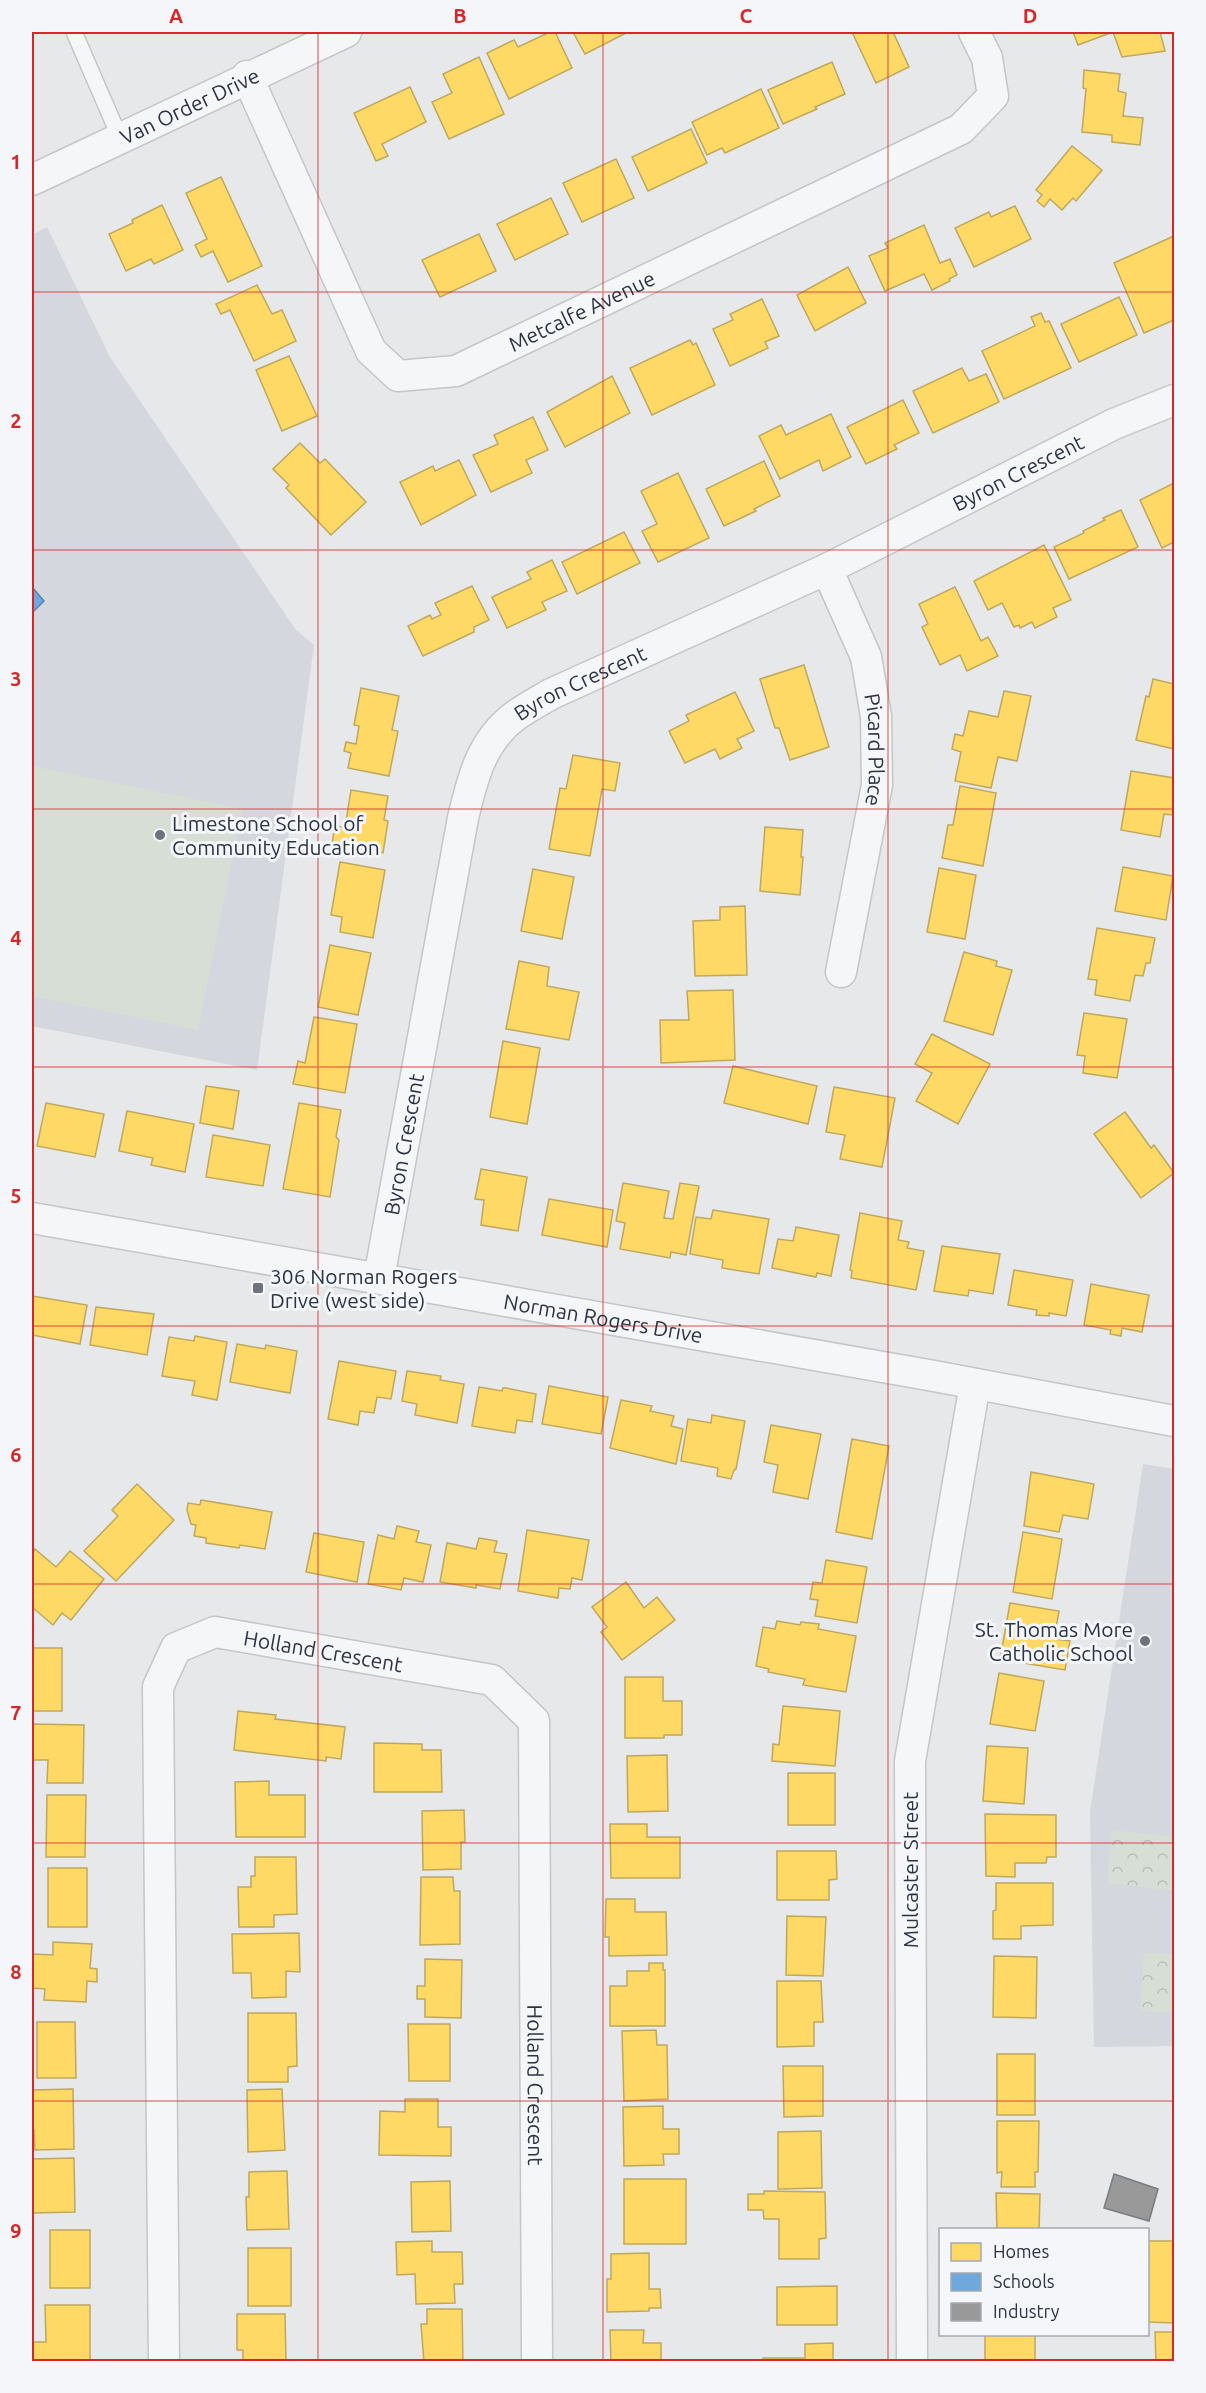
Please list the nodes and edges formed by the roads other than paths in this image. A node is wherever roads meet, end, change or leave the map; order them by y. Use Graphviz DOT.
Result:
graph roads {
  1 [pos="74,32"];
  2 [pos="346,32"];
  3 [pos="974,32"];
  4 [pos="247,76"];
  5 [pos="120,138"];
  6 [pos="32,180"];
  7 [pos="1174,400"];
  8 [pos="826,569"];
  9 [pos="841,972"];
  10 [pos="32,1218"];
  11 [pos="379,1278"];
  12 [pos="975,1384"];
  13 [pos="1174,1421"];
  14 [pos="164,2361"];
  15 [pos="537,2361"];
  16 [pos="912,2361"];
  1 -- 5 [label="lane"];
  2 -- 4 [label="street, Van Order Drive"];
  3 -- 4 [label="street, Metcalfe Avenue"];
  4 -- 5 [label="street, Van Order Drive"];
  5 -- 6 [label="street, Van Order Drive"];
  7 -- 8 [label="street, Byron Crescent"];
  8 -- 9 [label="street, Picard Place"];
  8 -- 11 [label="street, Byron Crescent"];
  10 -- 11 [label="street, Norman Rogers Drive"];
  11 -- 12 [label="street, Norman Rogers Drive"];
  12 -- 13 [label="street, Norman Rogers Drive"];
  12 -- 16 [label="street, Mulcaster Street"];
  14 -- 15 [label="street, Holland Crescent"];
}
